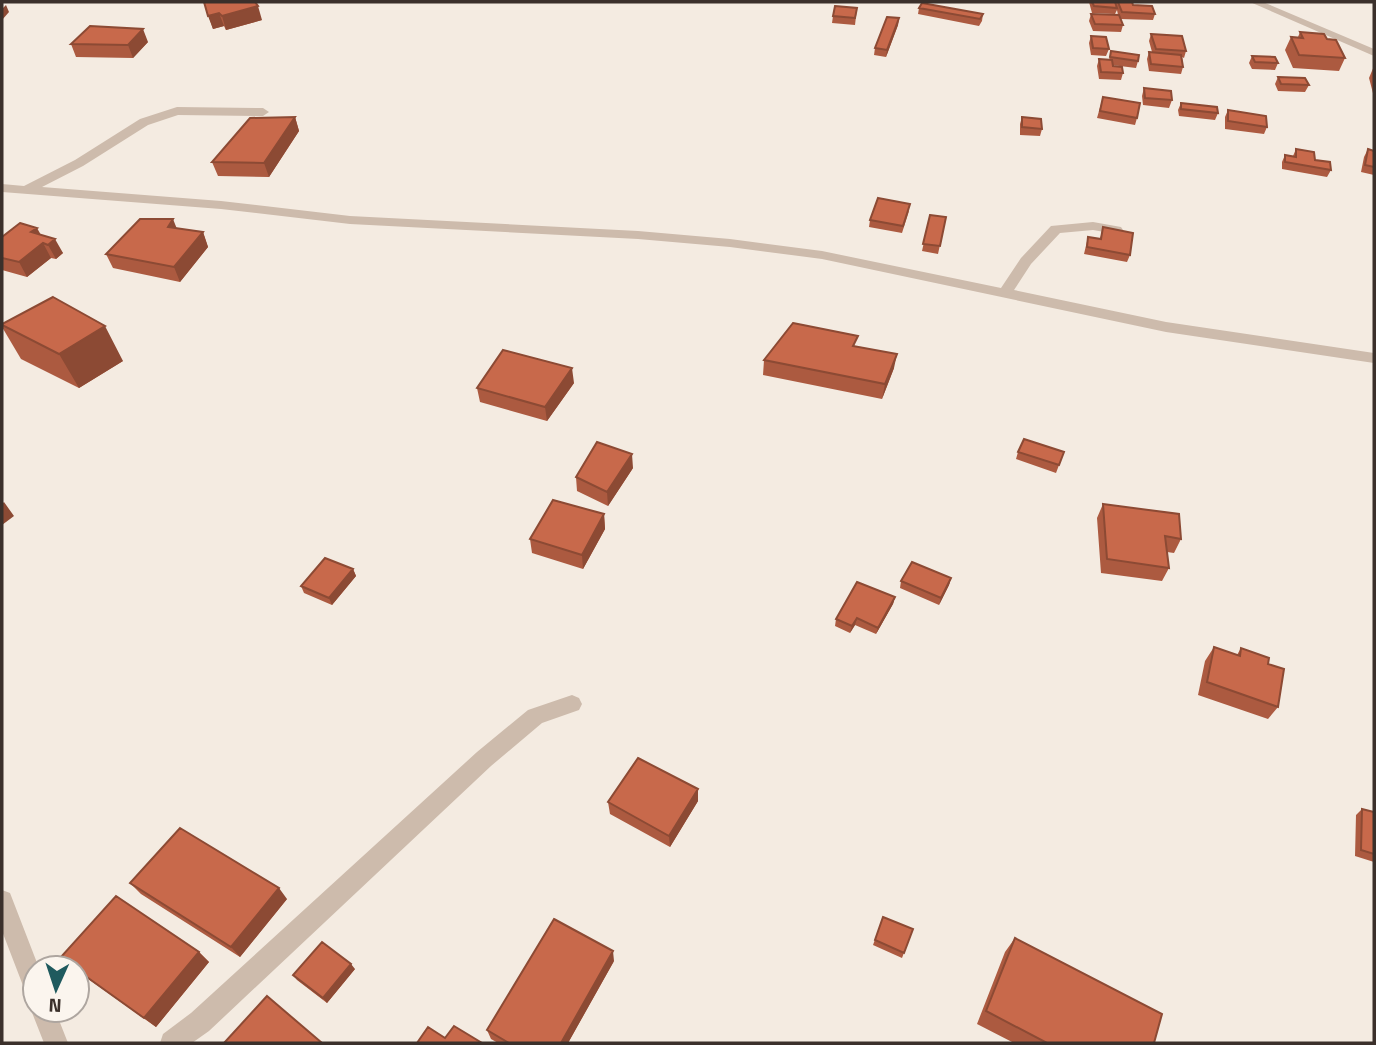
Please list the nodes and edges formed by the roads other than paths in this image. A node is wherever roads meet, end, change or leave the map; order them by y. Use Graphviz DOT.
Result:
graph roads {
  1 [pos="1255,2"];
  2 [pos="1374,53"];
  3 [pos="263,112"];
  4 [pos="2,188"];
  5 [pos="26,190"];
  6 [pos="1116,230"];
  7 [pos="1004,294"];
  8 [pos="1374,358"];
  9 [pos="572,704"];
  10 [pos="2,901"];
  11 [pos="22,954"];
  12 [pos="49,1024"];
  13 [pos="56,1043"];
  14 [pos="172,1043"];
  1 -- 2 [label="street"];
  3 -- 5 [label="street"];
  4 -- 5 [label="street"];
  5 -- 7 [label="street"];
  6 -- 7 [label="street"];
  7 -- 8 [label="street"];
  9 -- 14 [label="street"];
  10 -- 11 [label="street"];
  12 -- 13 [label="street"];
}
